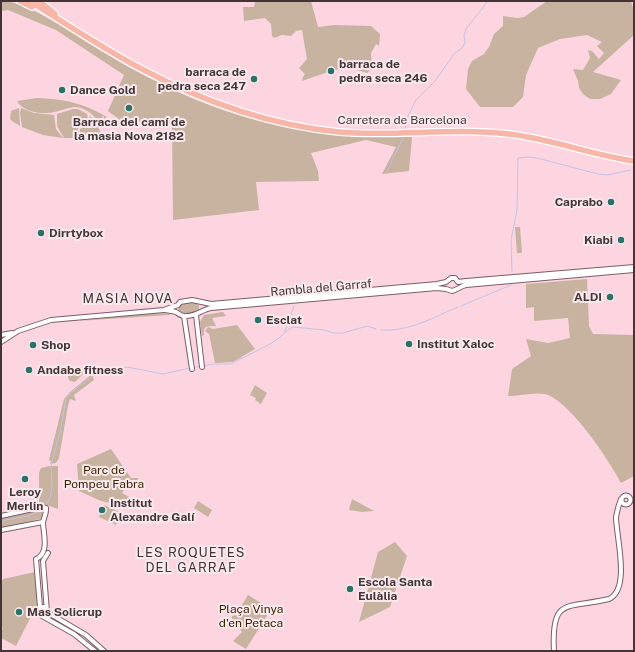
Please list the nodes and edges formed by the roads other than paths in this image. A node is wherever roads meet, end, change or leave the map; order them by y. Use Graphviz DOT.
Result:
graph roads {
  1 [pos="20,1"];
  2 [pos="28,1"];
  3 [pos="35,1"];
  4 [pos="39,1"];
  5 [pos="51,10"];
  6 [pos="54,17"];
  7 [pos="135,66"];
  8 [pos="634,162"];
  9 [pos="634,267"];
  10 [pos="634,270"];
  11 [pos="512,279"];
  12 [pos="446,282"];
  13 [pos="458,282"];
  14 [pos="458,287"];
  15 [pos="446,288"];
  16 [pos="199,302"];
  17 [pos="178,305"];
  18 [pos="164,310"];
  19 [pos="177,313"];
  20 [pos="197,314"];
  21 [pos="184,316"];
  22 [pos="1,331"];
  23 [pos="18,331"];
  24 [pos="8,334"];
  25 [pos="13,334"];
  26 [pos="1,335"];
  27 [pos="1,342"];
  28 [pos="1,346"];
  29 [pos="202,367"];
  30 [pos="192,369"];
  31 [pos="632,496"];
  32 [pos="621,499"];
  33 [pos="625,504"];
  34 [pos="620,506"];
  35 [pos="1,516"];
  36 [pos="43,522"];
  37 [pos="1,530"];
  38 [pos="42,559"];
  39 [pos="40,607"];
  40 [pos="46,610"];
  41 [pos="42,616"];
  42 [pos="95,651"];
  43 [pos="104,651"];
  44 [pos="554,651"];
  1 -- 6 [label="highway"];
  2 -- 6 [label="highway, Carretera de Barcelona"];
  3 -- 5 [label="highway"];
  4 -- 5 [label="highway"];
  5 -- 7 [label="highway"];
  6 -- 7 [label="highway, Carretera de Barcelona"];
  7 -- 8 [label="highway, Carretera de Barcelona"];
  9 -- 11 [label="street, Rambla del Garraf"];
  10 -- 11 [label="street, Rambla del Garraf"];
  11 -- 13 [label="street, Rambla del Garraf"];
  11 -- 14 [label="street, Rambla del Garraf"];
  12 -- 13 [label="street, Rambla del Garraf"];
  12 -- 15 [label="street"];
  12 -- 16 [label="street, Rambla del Garraf"];
  13 -- 14 [label="street"];
  14 -- 15 [label="street, Rambla del Garraf"];
  15 -- 20 [label="street, Rambla del Garraf"];
  16 -- 17 [label="street"];
  16 -- 20 [label="street"];
  17 -- 18 [label="street"];
  17 -- 19 [label="street"];
  18 -- 19 [label="street"];
  18 -- 23 [label="street"];
  19 -- 21 [label="street"];
  20 -- 21 [label="street"];
  20 -- 29 [label="street"];
  21 -- 30 [label="street"];
  22 -- 24 [label="street"];
  23 -- 24 [label="street"];
  23 -- 25 [label="street"];
  24 -- 26 [label="street"];
  25 -- 27 [label="street"];
  25 -- 28 [label="street"];
  31 -- 32 [label="street"];
  31 -- 33 [label="street"];
  32 -- 33 [label="street"];
  32 -- 34 [label="street"];
  33 -- 34 [label="street"];
  34 -- 44 [label="street"];
  35 -- 36 [label="street"];
  36 -- 37 [label="street"];
  36 -- 38 [label="street"];
  38 -- 39 [label="street"];
  38 -- 40 [label="street"];
  39 -- 40 [label="street"];
  39 -- 41 [label="street"];
  40 -- 41 [label="street"];
  40 -- 43 [label="street"];
  41 -- 42 [label="street"];
}
